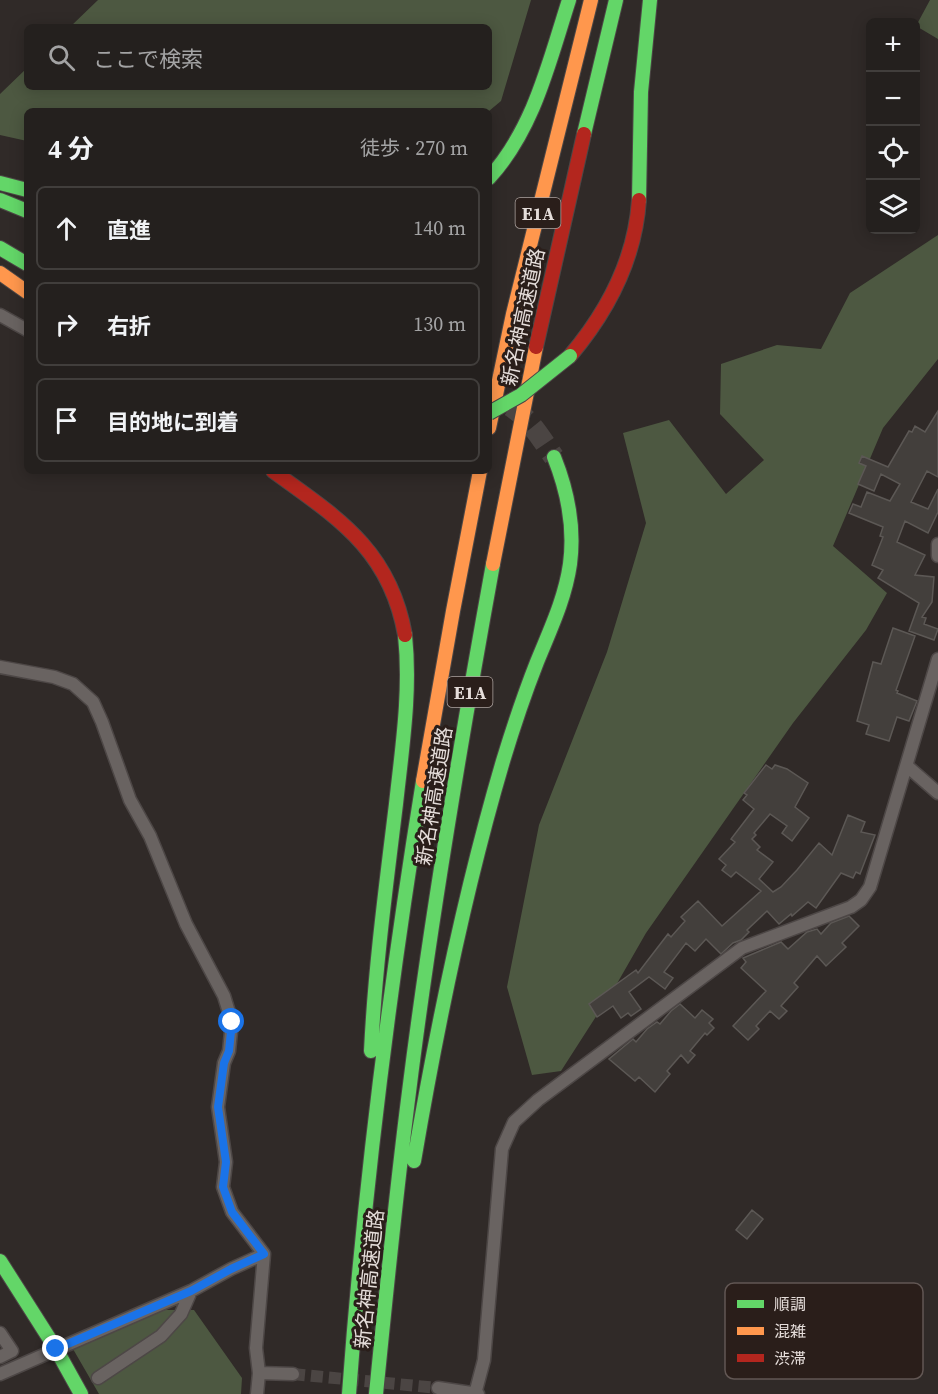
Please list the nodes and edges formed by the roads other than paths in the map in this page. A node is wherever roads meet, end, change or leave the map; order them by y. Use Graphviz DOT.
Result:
graph roads {
  1 [pos="569,0"];
  2 [pos="591,0"];
  3 [pos="616,0"];
  4 [pos="650,0"];
  5 [pos="492,175"];
  6 [pos="0,183"];
  7 [pos="24,189"];
  8 [pos="0,200"];
  9 [pos="24,210"];
  10 [pos="0,248"];
  11 [pos="24,262"];
  12 [pos="0,273"];
  13 [pos="24,290"];
  14 [pos="0,315"];
  15 [pos="24,328"];
  16 [pos="492,410"];
  17 [pos="492,414"];
  18 [pos="554,457"];
  19 [pos="277,474"];
  20 [pos="479,474"];
  21 [pos="938,544"];
  22 [pos="938,556"];
  23 [pos="938,659"];
  24 [pos="0,667"];
  25 [pos="907,766"];
  26 [pos="938,793"];
  27 [pos="264,1254"];
  28 [pos="0,1261"];
  29 [pos="356,1286"];
  30 [pos="191,1291"];
  31 [pos="0,1333"];
  32 [pos="56,1349"];
  33 [pos="0,1357"];
  34 [pos="259,1373"];
  35 [pos="0,1374"];
  36 [pos="293,1374"];
  37 [pos="98,1378"];
  38 [pos="438,1388"];
  39 [pos="476,1393"];
  40 [pos="81,1394"];
  41 [pos="257,1394"];
  42 [pos="349,1394"];
  43 [pos="378,1394"];
  1 -- 5 [label="highway"];
  2 -- 17 [label="highway, 新名神高速道路 / E1A"];
  3 -- 43 [label="highway, 新名神高速道路 / E1A"];
  4 -- 16 [label="highway, bridge"];
  6 -- 7 [label="highway"];
  8 -- 9 [label="highway"];
  10 -- 11 [label="highway"];
  12 -- 13 [label="highway"];
  14 -- 15 [label="street"];
  18 -- 43 [label="highway"];
  19 -- 29 [label="highway"];
  20 -- 29 [label="highway, 新名神高速道路 / E1A"];
  21 -- 22 [label="street"];
  23 -- 25 [label="street"];
  24 -- 27 [label="street"];
  25 -- 26 [label="street"];
  25 -- 39 [label="street"];
  27 -- 30 [label="street"];
  27 -- 34 [label="street"];
  28 -- 32 [label="highway"];
  29 -- 42 [label="highway, 新名神高速道路 / E1A"];
  30 -- 32 [label="street"];
  30 -- 37 [label="street"];
  31 -- 33 [label="street"];
  32 -- 35 [label="street"];
  32 -- 40 [label="highway"];
  34 -- 36 [label="street"];
  34 -- 41 [label="street"];
  38 -- 39 [label="street"];
}
